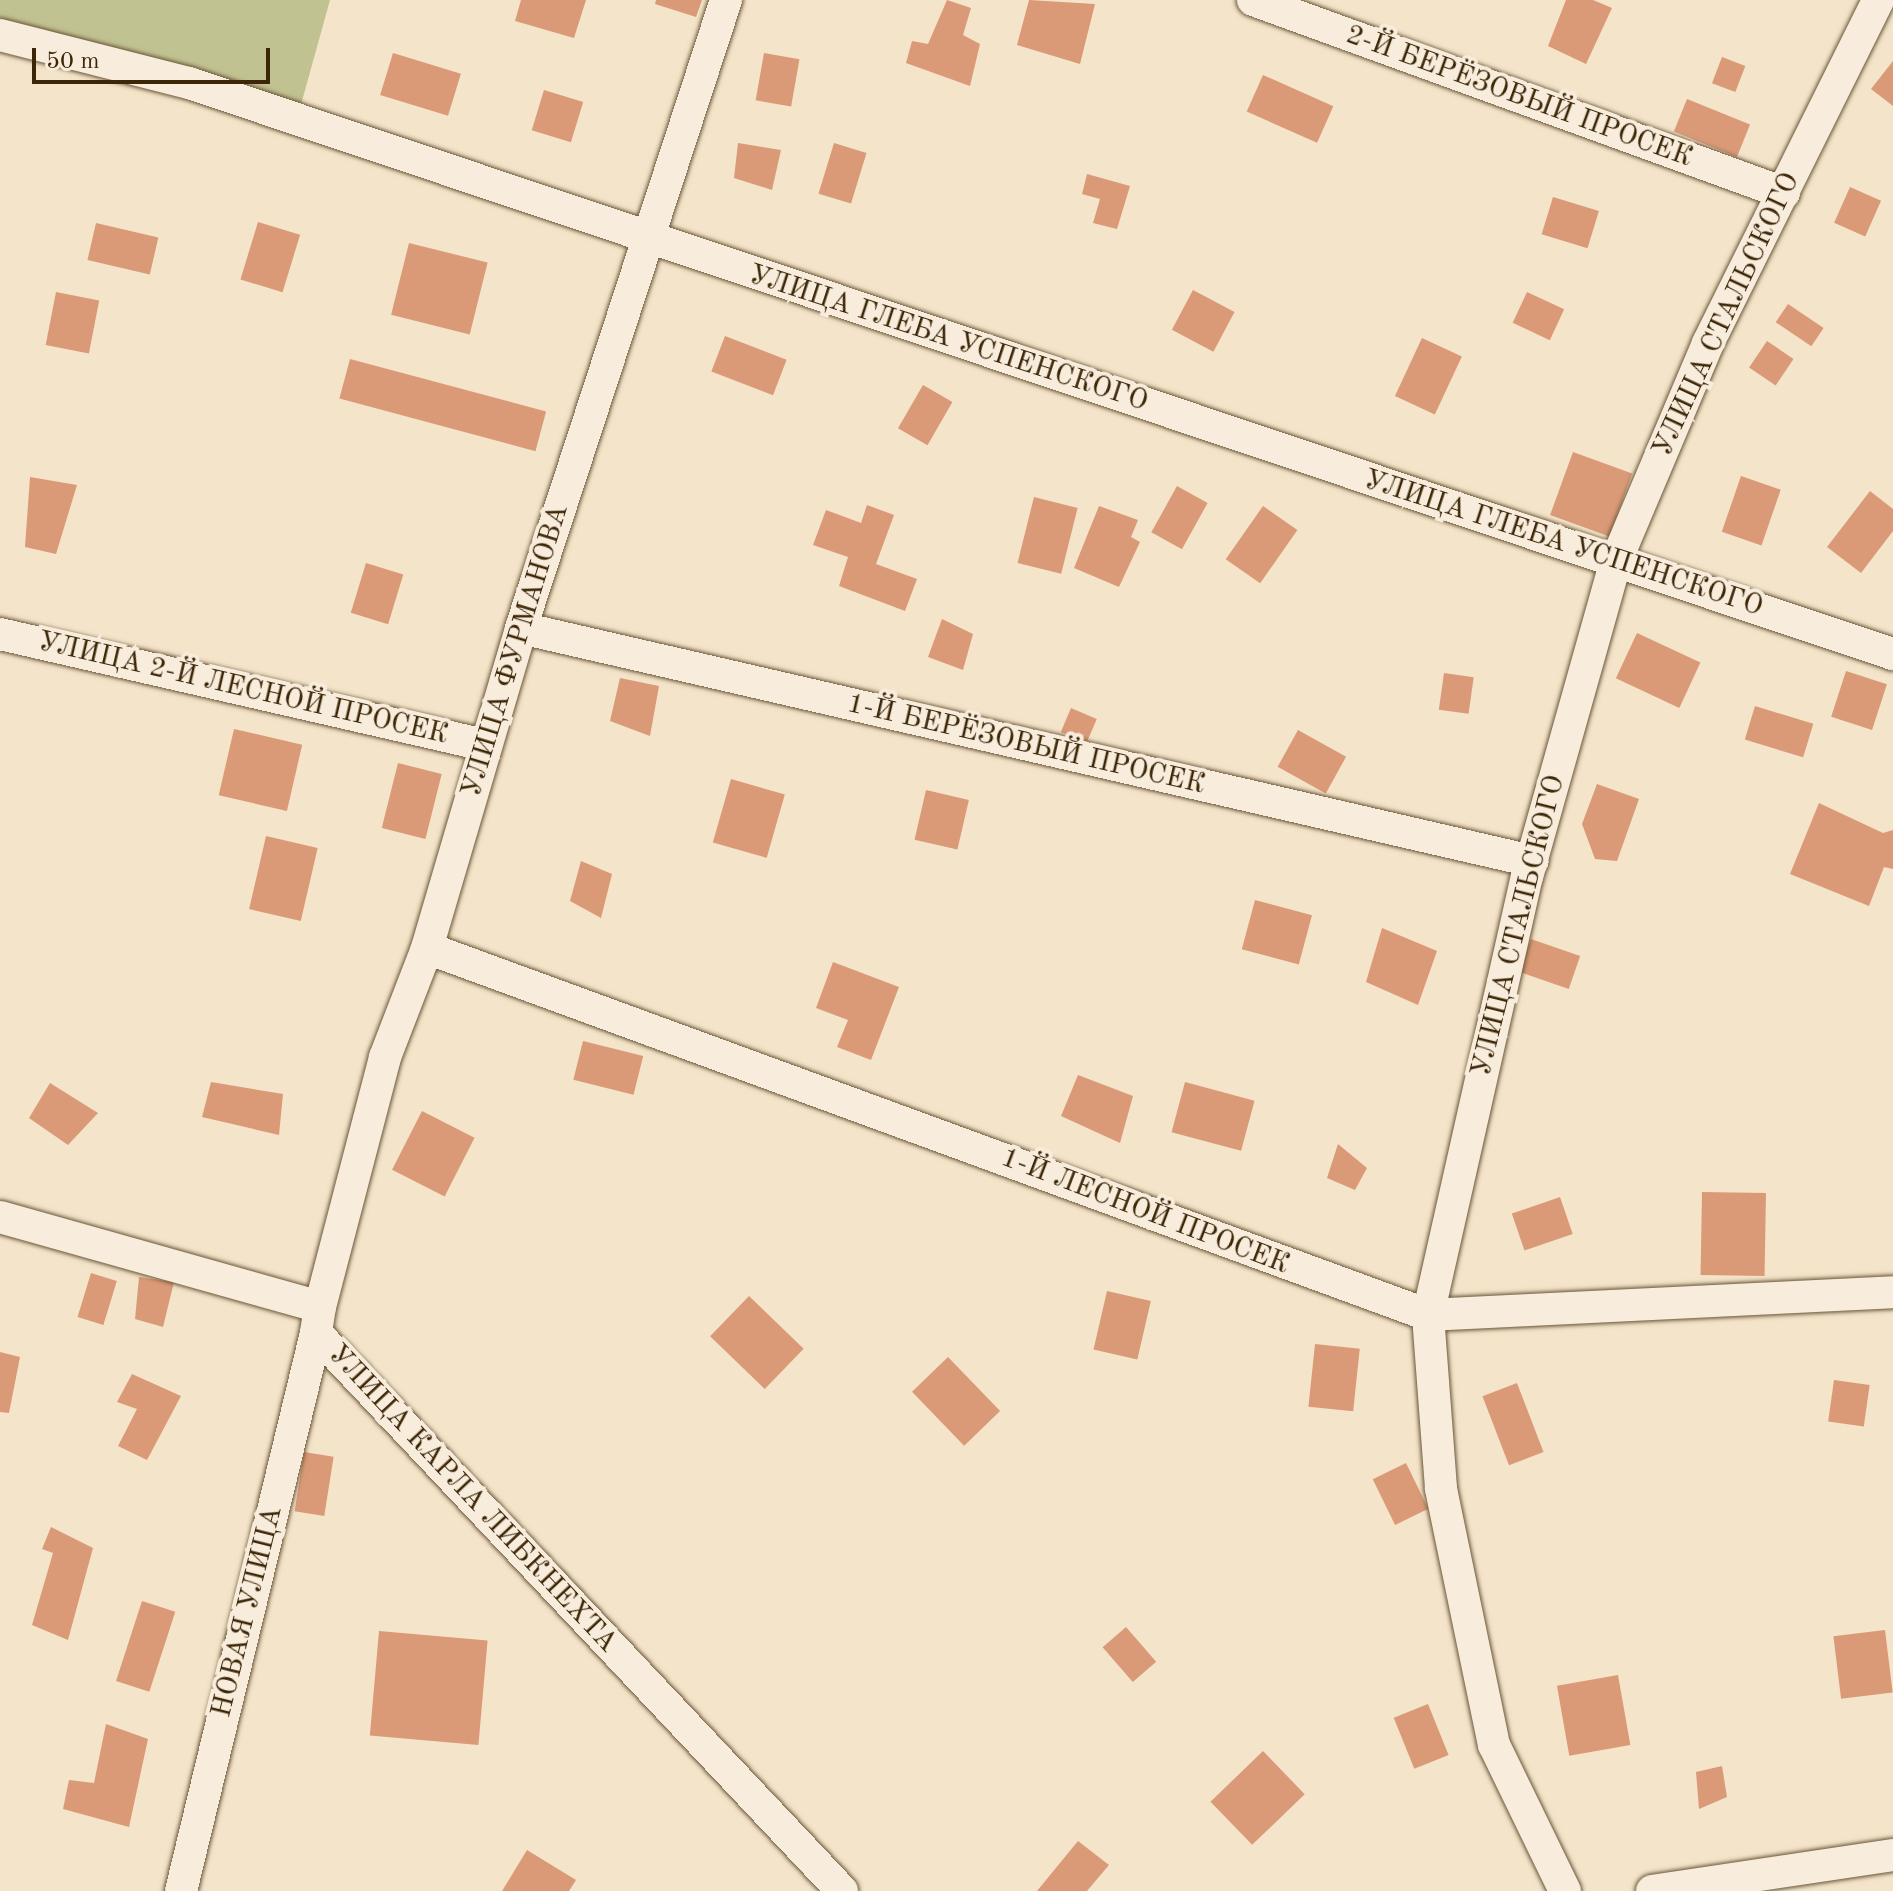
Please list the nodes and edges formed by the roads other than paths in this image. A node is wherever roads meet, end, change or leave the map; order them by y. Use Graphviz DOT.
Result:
graph roads {
  1 [pos="726,0"];
  2 [pos="1253,0"];
  3 [pos="1878,0"];
  4 [pos="0,35"];
  5 [pos="1784,193"];
  6 [pos="651,240"];
  7 [pos="1616,561"];
  8 [pos="521,628"];
  9 [pos="0,634"];
  10 [pos="1893,654"];
  11 [pos="485,745"];
  12 [pos="1532,861"];
  13 [pos="427,948"];
  14 [pos="0,1217"];
  15 [pos="1893,1292"];
  16 [pos="1428,1315"];
  17 [pos="318,1320"];
  18 [pos="1893,1855"];
  19 [pos="181,1891"];
  20 [pos="842,1891"];
  21 [pos="1565,1891"];
  22 [pos="1652,1891"];
  1 -- 6 [label="street, УЛИЦА ФУРМАНОВА"];
  2 -- 5 [label="street, 2-Й БЕРЁЗОВЫЙ ПРОСЕК"];
  3 -- 5 [label="street, УЛИЦА СТАЛЬСКОГО"];
  4 -- 6 [label="street, УЛИЦА ГЛЕБА УСПЕНСКОГО"];
  5 -- 7 [label="street, УЛИЦА СТАЛЬСКОГО"];
  6 -- 7 [label="street, УЛИЦА ГЛЕБА УСПЕНСКОГО"];
  6 -- 8 [label="street, УЛИЦА ФУРМАНОВА"];
  7 -- 10 [label="street, УЛИЦА ГЛЕБА УСПЕНСКОГО"];
  7 -- 12 [label="street, УЛИЦА СТАЛЬСКОГО"];
  8 -- 11 [label="street, УЛИЦА ФУРМАНОВА"];
  8 -- 12 [label="street, 1-Й БЕРЁЗОВЫЙ ПРОСЕК"];
  9 -- 11 [label="street, УЛИЦА 2-Й ЛЕСНОЙ ПРОСЕК"];
  11 -- 13 [label="street, УЛИЦА ФУРМАНОВА"];
  12 -- 16 [label="street, УЛИЦА СТАЛЬСКОГО"];
  13 -- 16 [label="street, 1-Й ЛЕСНОЙ ПРОСЕК"];
  13 -- 17 [label="street, УЛИЦА ФУРМАНОВА"];
  14 -- 17 [label="street, УЛИЦА КАРЛА ЛИБКНЕХТА"];
  15 -- 16 [label="street, 1-Й ЛЕСНОЙ ПРОСЕК"];
  16 -- 21 [label="street, УЛИЦА СТАЛЬСКОГО"];
  17 -- 19 [label="street, НОВАЯ УЛИЦА"];
  17 -- 20 [label="street, УЛИЦА КАРЛА ЛИБКНЕХТА"];
  18 -- 22 [label="street"];
}
